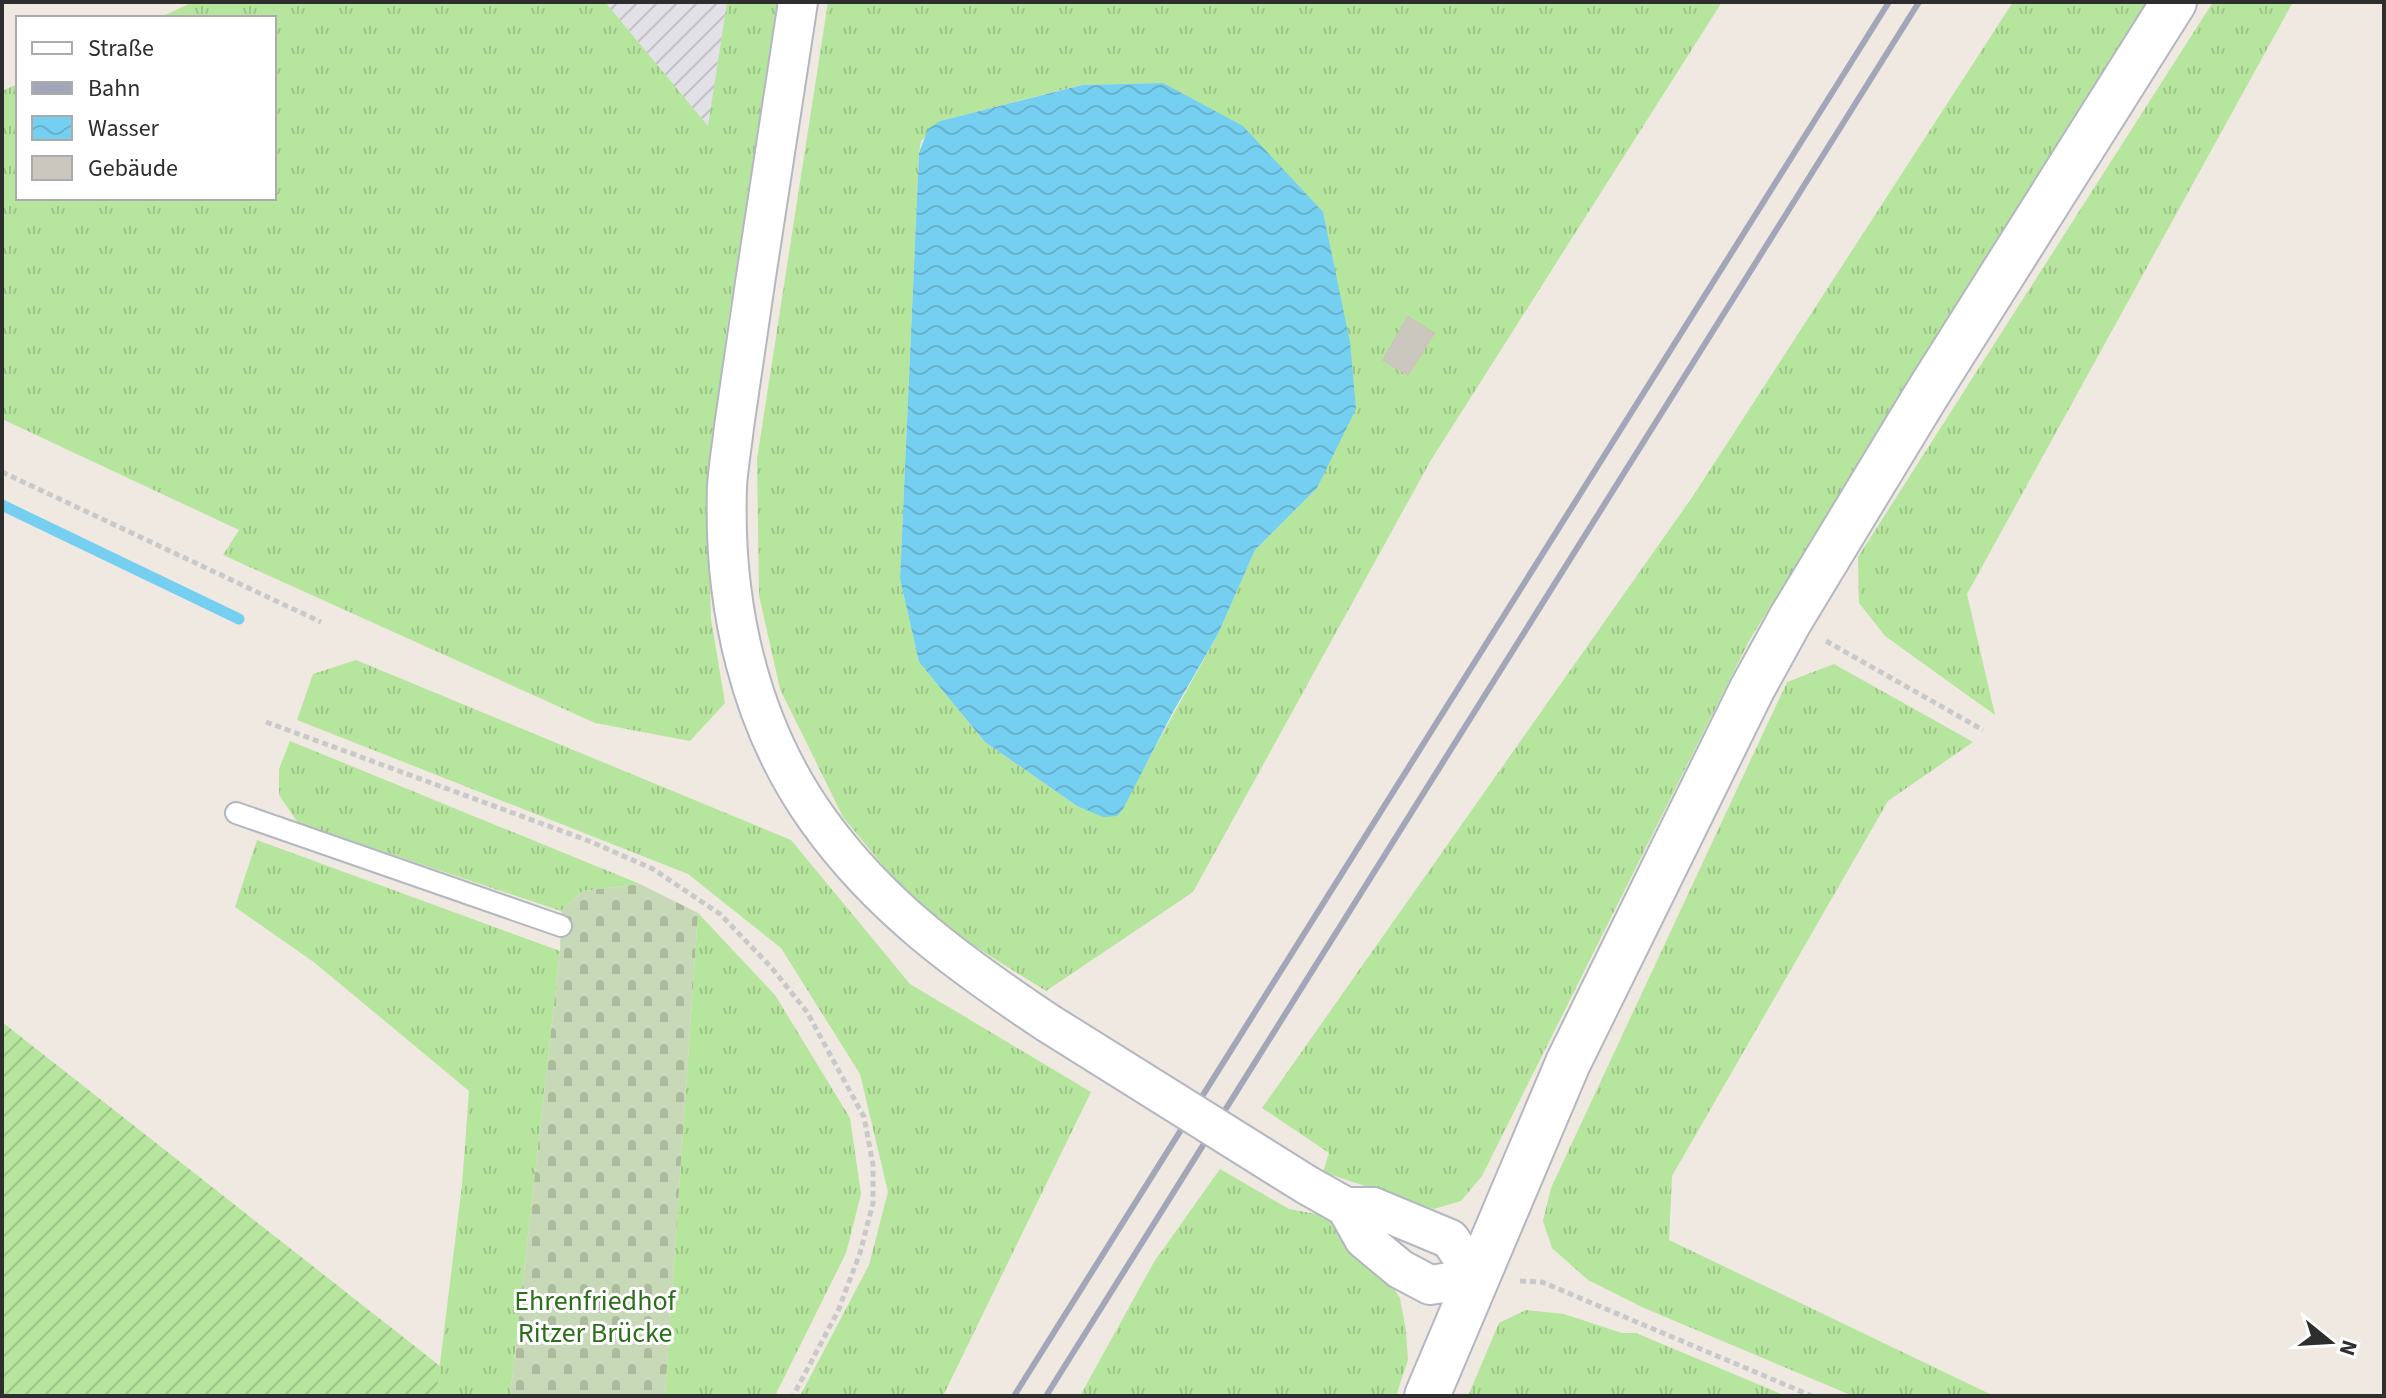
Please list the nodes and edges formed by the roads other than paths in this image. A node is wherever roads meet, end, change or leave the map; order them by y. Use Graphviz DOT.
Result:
graph roads {
  1 [pos="798,2"];
  2 [pos="2174,2"];
  3 [pos="236,813"];
  4 [pos="561,926"];
  5 [pos="1476,1278"];
  6 [pos="1427,1396"];
  1 -- 5 [label="street, bridge"];
  2 -- 5 [label="street"];
  3 -- 4 [label="lane"];
  5 -- 6 [label="street"];
}
